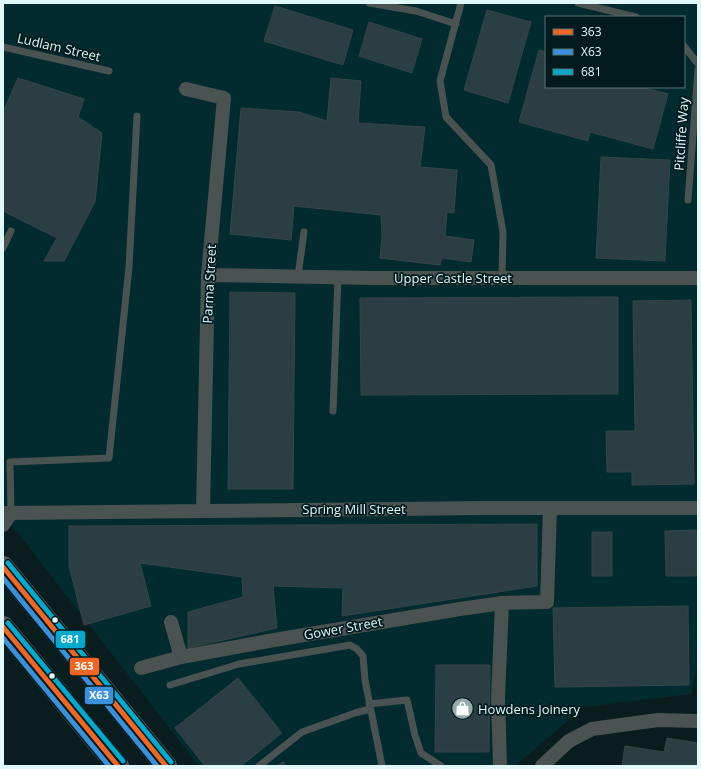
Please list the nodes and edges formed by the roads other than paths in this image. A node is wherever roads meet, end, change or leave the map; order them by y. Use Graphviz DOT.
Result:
graph roads {
  1 [pos="369,3"];
  2 [pos="461,3"];
  3 [pos="578,3"];
  4 [pos="632,16"];
  5 [pos="456,24"];
  6 [pos="3,47"];
  7 [pos="685,47"];
  8 [pos="698,64"];
  9 [pos="698,70"];
  10 [pos="109,71"];
  11 [pos="186,89"];
  12 [pos="137,116"];
  13 [pos="688,200"];
  14 [pos="11,231"];
  15 [pos="304,232"];
  16 [pos="3,248"];
  17 [pos="208,275"];
  18 [pos="298,276"];
  19 [pos="338,277"];
  20 [pos="502,278"];
  21 [pos="698,278"];
  22 [pos="333,411"];
  23 [pos="698,508"];
  24 [pos="550,509"];
  25 [pos="203,510"];
  26 [pos="7,513"];
  27 [pos="3,526"];
  28 [pos="3,567"];
  29 [pos="502,603"];
  30 [pos="172,622"];
  31 [pos="3,627"];
  32 [pos="181,658"];
  33 [pos="141,668"];
  34 [pos="170,685"];
  35 [pos="370,706"];
  36 [pos="698,721"];
  37 [pos="118,766"];
  38 [pos="166,766"];
  39 [pos="259,766"];
  40 [pos="382,766"];
  41 [pos="441,766"];
  42 [pos="500,766"];
  43 [pos="542,766"];
  1 -- 5 [label="lane"];
  2 -- 5 [label="lane"];
  3 -- 4 [label="lane"];
  5 -- 20 [label="lane"];
  6 -- 10 [label="lane, Ludlam Street"];
  7 -- 8 [label="lane"];
  9 -- 13 [label="lane, Pitcliffe Way"];
  11 -- 17 [label="street, Parma Street"];
  12 -- 26 [label="lane"];
  14 -- 16 [label="lane"];
  15 -- 18 [label="lane"];
  17 -- 18 [label="street, Upper Castle Street"];
  17 -- 25 [label="street, Parma Street"];
  18 -- 19 [label="street, Upper Castle Street"];
  19 -- 20 [label="street, Upper Castle Street"];
  19 -- 22 [label="lane"];
  20 -- 21 [label="street, Upper Castle Street"];
  23 -- 24 [label="street, Spring Mill Street"];
  24 -- 25 [label="street, Spring Mill Street"];
  24 -- 29 [label="street, Gower Street"];
  25 -- 26 [label="street, Spring Mill Street"];
  26 -- 27 [label="street"];
  28 -- 38 [label="main road"];
  29 -- 32 [label="street, Gower Street"];
  29 -- 42 [label="street"];
  30 -- 32 [label="street"];
  31 -- 37 [label="main road"];
  32 -- 33 [label="street, Gower Street"];
  34 -- 35 [label="lane"];
  35 -- 39 [label="lane"];
  35 -- 40 [label="lane"];
  35 -- 41 [label="lane"];
  36 -- 43 [label="street"];
}
